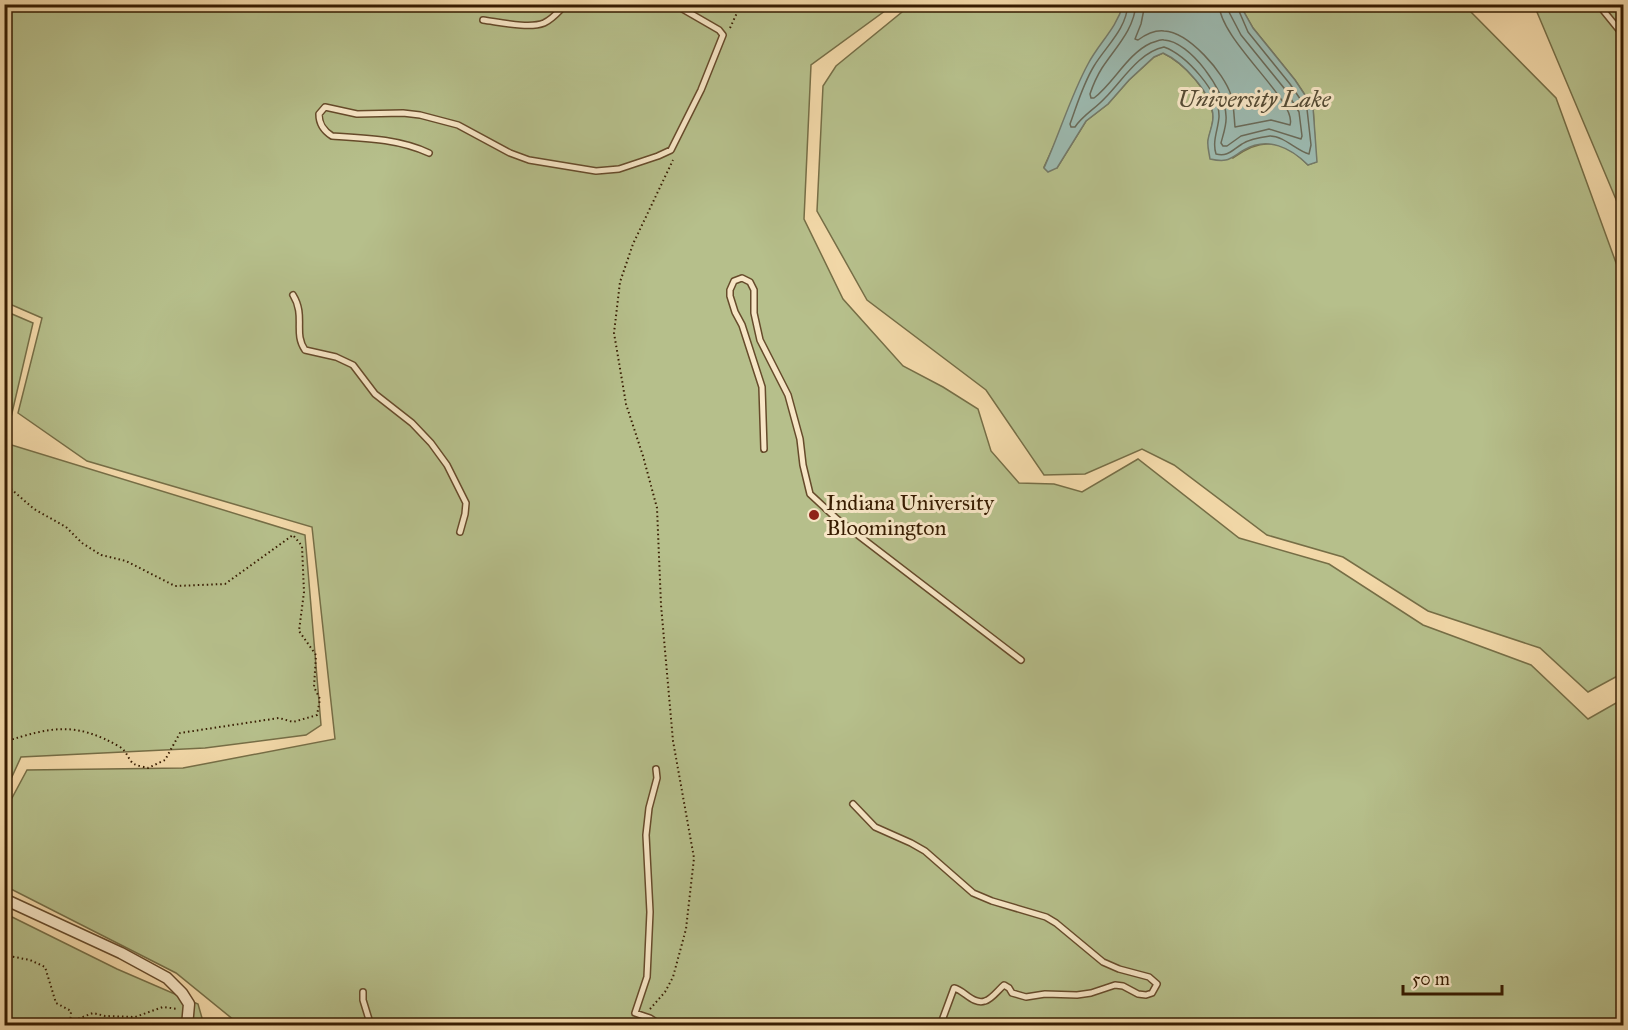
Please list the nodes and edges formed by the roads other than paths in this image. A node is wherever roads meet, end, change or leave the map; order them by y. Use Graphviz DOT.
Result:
graph roads {
  1 [pos="566,4"];
  2 [pos="674,4"];
  3 [pos="1598,4"];
  4 [pos="483,20"];
  5 [pos="1623,36"];
  6 [pos="429,153"];
  7 [pos="293,295"];
  8 [pos="764,449"];
  9 [pos="460,532"];
  10 [pos="1021,660"];
  11 [pos="656,769"];
  12 [pos="854,804"];
  13 [pos="4,899"];
  14 [pos="1622,921"];
  15 [pos="1623,929"];
  16 [pos="363,992"];
  17 [pos="188,1026"];
  18 [pos="371,1026"];
  19 [pos="630,1026"];
  20 [pos="636,1026"];
  21 [pos="662,1026"];
  22 [pos="940,1026"];
  1 -- 4 [label="lane"];
  2 -- 6 [label="lane"];
  3 -- 5 [label="lane"];
  7 -- 9 [label="lane"];
  8 -- 10 [label="lane"];
  11 -- 21 [label="lane"];
  12 -- 22 [label="lane"];
  13 -- 17 [label="street"];
  14 -- 15 [label="lane"];
  16 -- 18 [label="lane"];
  19 -- 20 [label="lane"];
}
